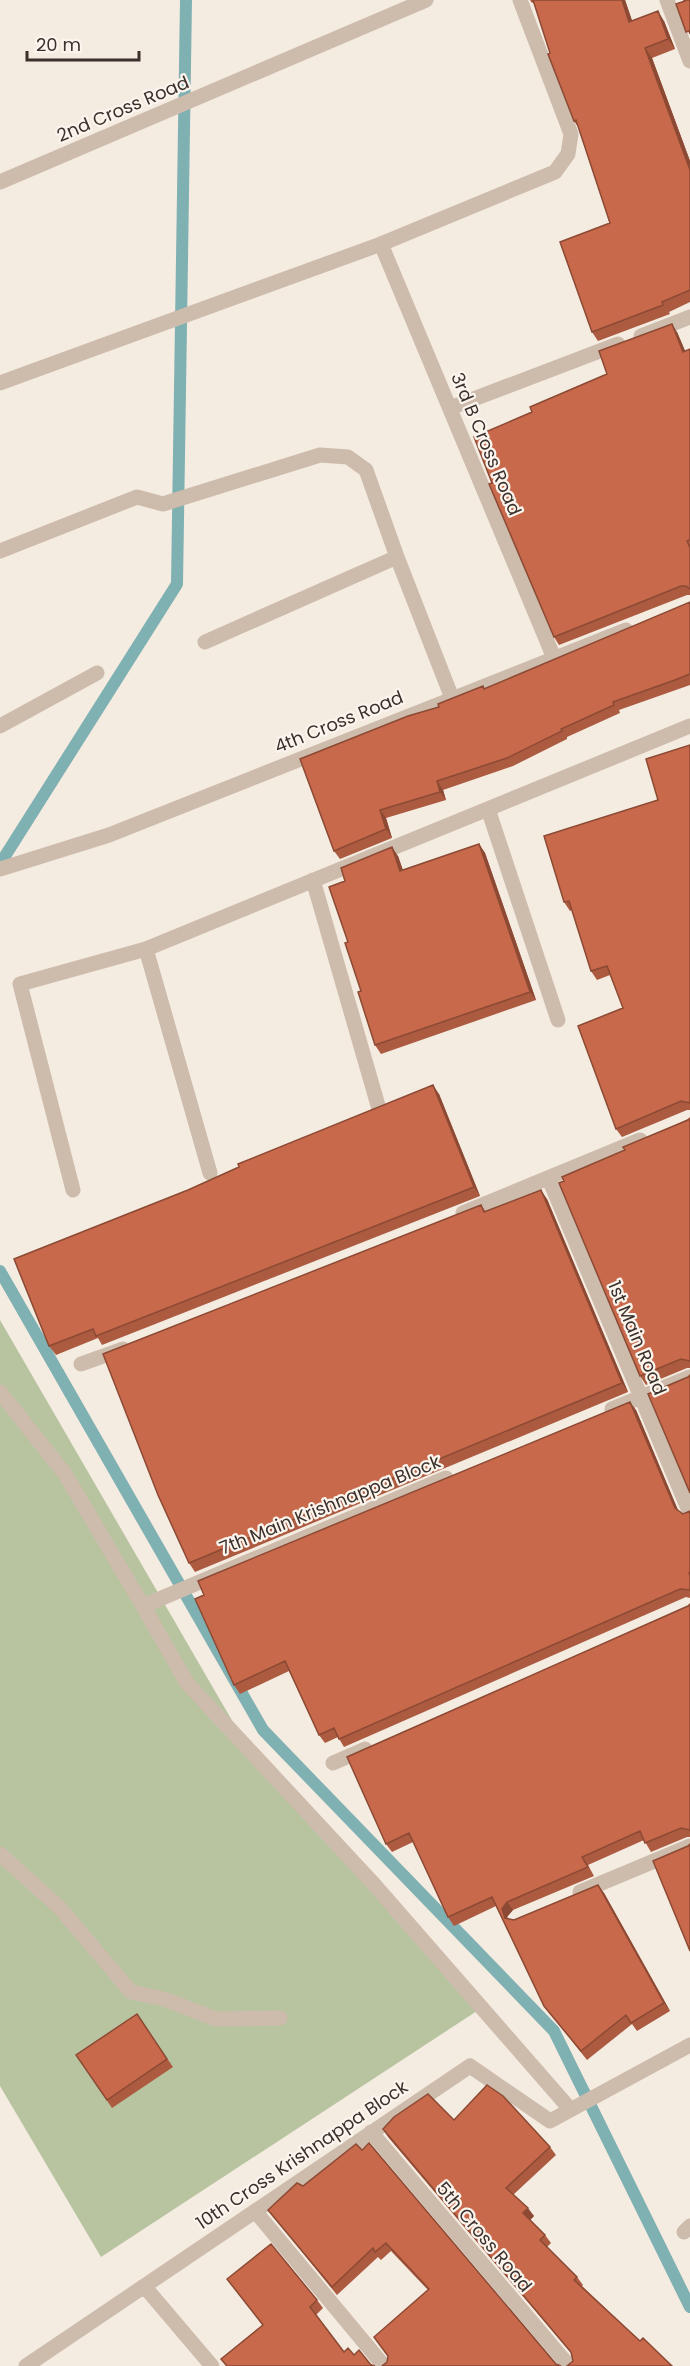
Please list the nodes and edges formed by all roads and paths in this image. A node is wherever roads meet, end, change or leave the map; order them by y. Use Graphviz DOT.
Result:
graph roads {
  1 [pos="426,0"];
  2 [pos="520,0"];
  3 [pos="667,0"];
  4 [pos="690,61"];
  5 [pos="0,182"];
  6 [pos="381,244"];
  7 [pos="690,317"];
  8 [pos="0,383"];
  9 [pos="450,408"];
  10 [pos="0,551"];
  11 [pos="397,557"];
  12 [pos="638,625"];
  13 [pos="205,642"];
  14 [pos="554,658"];
  15 [pos="97,674"];
  16 [pos="452,698"];
  17 [pos="0,726"];
  18 [pos="690,726"];
  19 [pos="488,809"];
  20 [pos="0,869"];
  21 [pos="313,880"];
  22 [pos="146,950"];
  23 [pos="558,1020"];
  24 [pos="379,1109"];
  25 [pos="658,1133"];
  26 [pos="210,1173"];
  27 [pos="549,1179"];
  28 [pos="73,1190"];
  29 [pos="449,1219"];
  30 [pos="134,1345"];
  31 [pos="81,1364"];
  32 [pos="690,1377"];
  33 [pos="0,1392"];
  34 [pos="641,1397"];
  35 [pos="598,1415"];
  36 [pos="456,1474"];
  37 [pos="690,1513"];
  38 [pos="143,1606"];
  39 [pos="376,1744"];
  40 [pos="333,1763"];
  41 [pos="690,1846"];
  42 [pos="0,1854"];
  43 [pos="571,1896"];
  44 [pos="280,2018"];
  45 [pos="690,2045"];
  46 [pos="570,2109"];
  47 [pos="371,2132"];
  48 [pos="255,2211"];
  49 [pos="144,2286"];
  50 [pos="33,2364"];
  51 [pos="212,2366"];
  52 [pos="384,2366"];
  53 [pos="569,2366"];
  1 -- 5 [label="street, 2nd Cross Road"];
  2 -- 6 [label="street"];
  3 -- 4 [label="street"];
  6 -- 8 [label="street"];
  6 -- 9 [label="street, 3rd B Cross Road"];
  7 -- 9 [label="street"];
  9 -- 14 [label="street, 3rd B Cross Road"];
  10 -- 11 [label="street"];
  11 -- 13 [label="street"];
  11 -- 16 [label="street"];
  12 -- 14 [label="street, 4th Cross Road"];
  14 -- 16 [label="street, 4th Cross Road"];
  15 -- 17 [label="street"];
  16 -- 20 [label="street, 4th Cross Road"];
  18 -- 19 [label="street"];
  19 -- 21 [label="street"];
  19 -- 23 [label="street"];
  21 -- 22 [label="street"];
  21 -- 24 [label="street"];
  22 -- 26 [label="street"];
  22 -- 28 [label="street"];
  25 -- 27 [label="street"];
  27 -- 29 [label="street"];
  27 -- 34 [label="street, 1st Main Road"];
  30 -- 31 [label="street"];
  32 -- 34 [label="street"];
  33 -- 38 [label="street"];
  34 -- 35 [label="street"];
  34 -- 37 [label="street, 1st Main Road"];
  36 -- 38 [label="street, 7th Main Krishnappa Block"];
  38 -- 46 [label="street"];
  39 -- 40 [label="street"];
  41 -- 43 [label="street"];
  42 -- 44 [label="street"];
  45 -- 46 [label="street, 10th Cross Krishnappa Block"];
  46 -- 47 [label="street, 10th Cross Krishnappa Block"];
  47 -- 48 [label="street, 10th Cross Krishnappa Block"];
  47 -- 53 [label="street, 5th Cross Road"];
  48 -- 49 [label="street, 10th Cross Krishnappa Block"];
  48 -- 52 [label="street"];
  49 -- 50 [label="street, 10th Cross Krishnappa Block"];
  49 -- 51 [label="street"];
}
